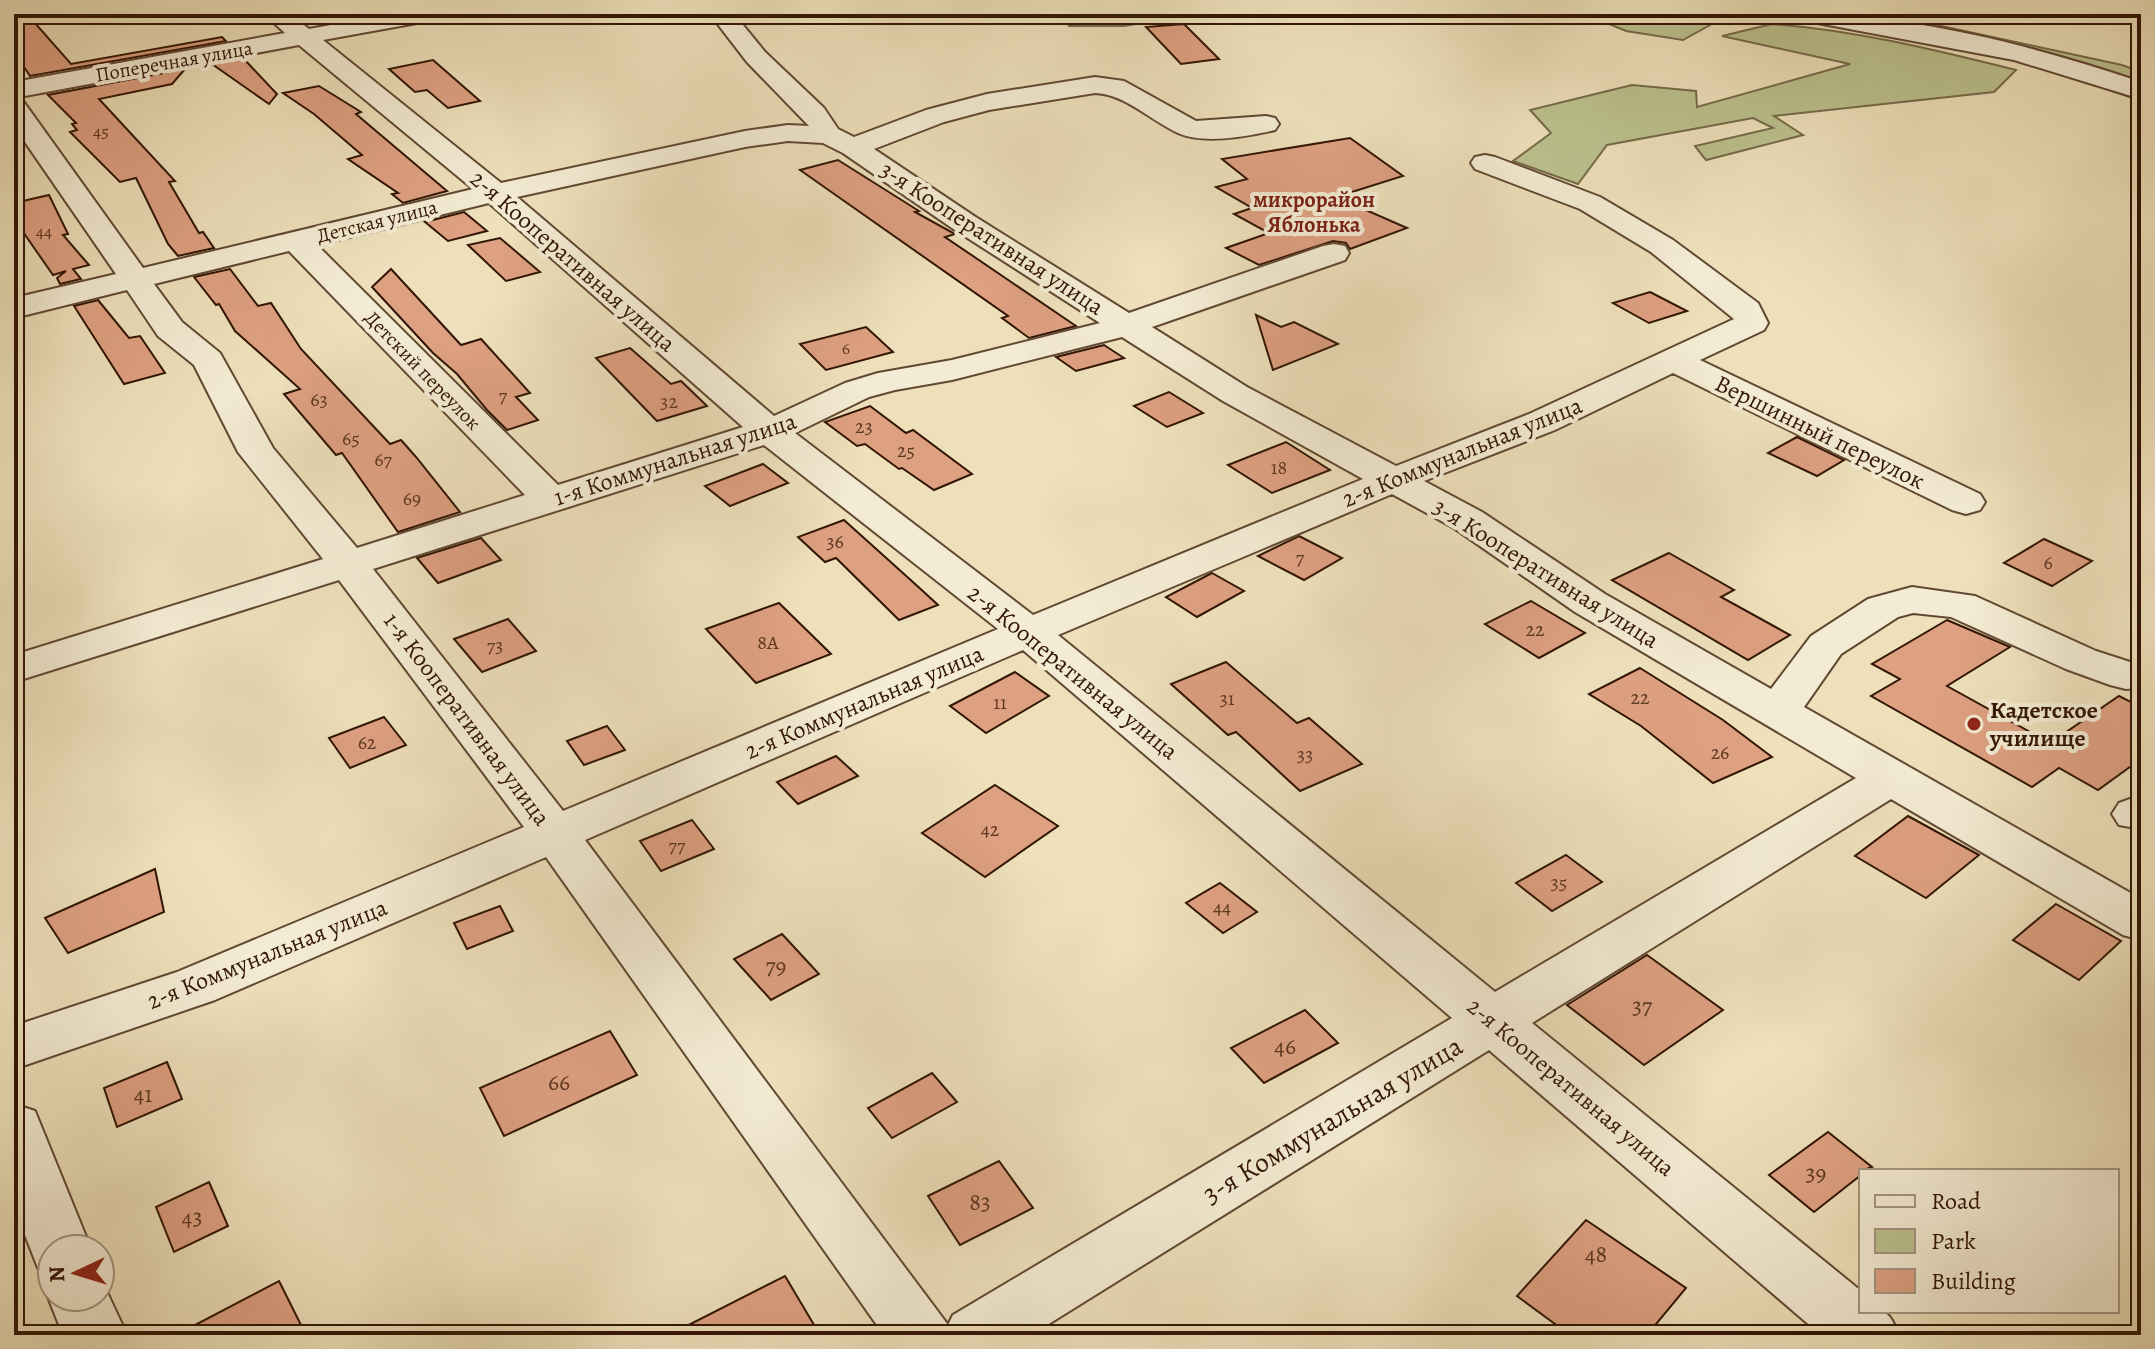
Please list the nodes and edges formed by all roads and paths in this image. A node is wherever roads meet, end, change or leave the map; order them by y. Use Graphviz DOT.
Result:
graph roads {
  1 [pos="428,14"];
  2 [pos="722,14"];
  3 [pos="1807,14"];
  4 [pos="290,26"];
  5 [pos="14,90"];
  6 [pos="2141,91"];
  7 [pos="14,107"];
  8 [pos="1266,124"];
  9 [pos="841,141"];
  10 [pos="1485,163"];
  11 [pos="495,193"];
  12 [pos="296,241"];
  13 [pos="1334,253"];
  14 [pos="134,280"];
  15 [pos="14,308"];
  16 [pos="1126,324"];
  17 [pos="1674,361"];
  18 [pos="769,431"];
  19 [pos="1393,480"];
  20 [pos="550,499"];
  21 [pos="1966,502"];
  22 [pos="350,566"];
  23 [pos="1028,632"];
  24 [pos="14,669"];
  25 [pos="2141,675"];
  26 [pos="1777,712"];
  27 [pos="1892,777"];
  28 [pos="555,834"];
  29 [pos="2141,922"];
  30 [pos="1493,1021"];
  31 [pos="14,1048"];
  32 [pos="14,1127"];
  33 [pos="54,1233"];
  34 [pos="86,1313"];
  35 [pos="95,1335"];
  36 [pos="921,1335"];
  37 [pos="976,1335"];
  38 [pos="1867,1335"];
  1 -- 4 [label="street, Поперечная улица"];
  2 -- 9 [label="street"];
  3 -- 6 [label="street"];
  4 -- 5 [label="street, Поперечная улица"];
  4 -- 11 [label="street, 2-я Кооперативная улица"];
  7 -- 14 [label="street, 1-я Кооперативная улица"];
  8 -- 9 [label="street"];
  9 -- 11 [label="street, Детская улица"];
  9 -- 16 [label="street, 3-я Кооперативная улица"];
  10 -- 17 [label="street, 2-я Коммунальная улица"];
  11 -- 12 [label="street, Детская улица"];
  11 -- 18 [label="street, 2-я Кооперативная улица"];
  12 -- 14 [label="street, Детская улица"];
  12 -- 20 [label="street, Детский переулок"];
  13 -- 16 [label="street, 1-я Коммунальная улица"];
  14 -- 15 [label="street, Детская улица"];
  14 -- 22 [label="street, 1-я Кооперативная улица"];
  16 -- 18 [label="street, 1-я Коммунальная улица"];
  16 -- 19 [label="street, 3-я Кооперативная улица"];
  17 -- 19 [label="street, 2-я Коммунальная улица"];
  17 -- 21 [label="street, Вершинный переулок"];
  18 -- 20 [label="street, 1-я Коммунальная улица"];
  18 -- 23 [label="street, 2-я Кооперативная улица"];
  19 -- 23 [label="street, 2-я Коммунальная улица"];
  19 -- 26 [label="street, 3-я Кооперативная улица"];
  20 -- 22 [label="street, 1-я Коммунальная улица"];
  22 -- 24 [label="street, 1-я Коммунальная улица"];
  22 -- 28 [label="street, 1-я Кооперативная улица"];
  23 -- 28 [label="street, 2-я Коммунальная улица"];
  23 -- 30 [label="street, 2-я Кооперативная улица"];
  25 -- 26 [label="street"];
  26 -- 27 [label="street, 3-я Кооперативная улица"];
  27 -- 29 [label="street, 3-я Кооперативная улица"];
  27 -- 30 [label="street, 3-я Коммунальная улица"];
  28 -- 31 [label="street, 2-я Коммунальная улица"];
  28 -- 36 [label="street, 1-я Кооперативная улица"];
  30 -- 37 [label="street, 3-я Коммунальная улица"];
  30 -- 38 [label="street, 2-я Кооперативная улица"];
  32 -- 33 [label="street"];
  34 -- 35 [label="street"];
}
